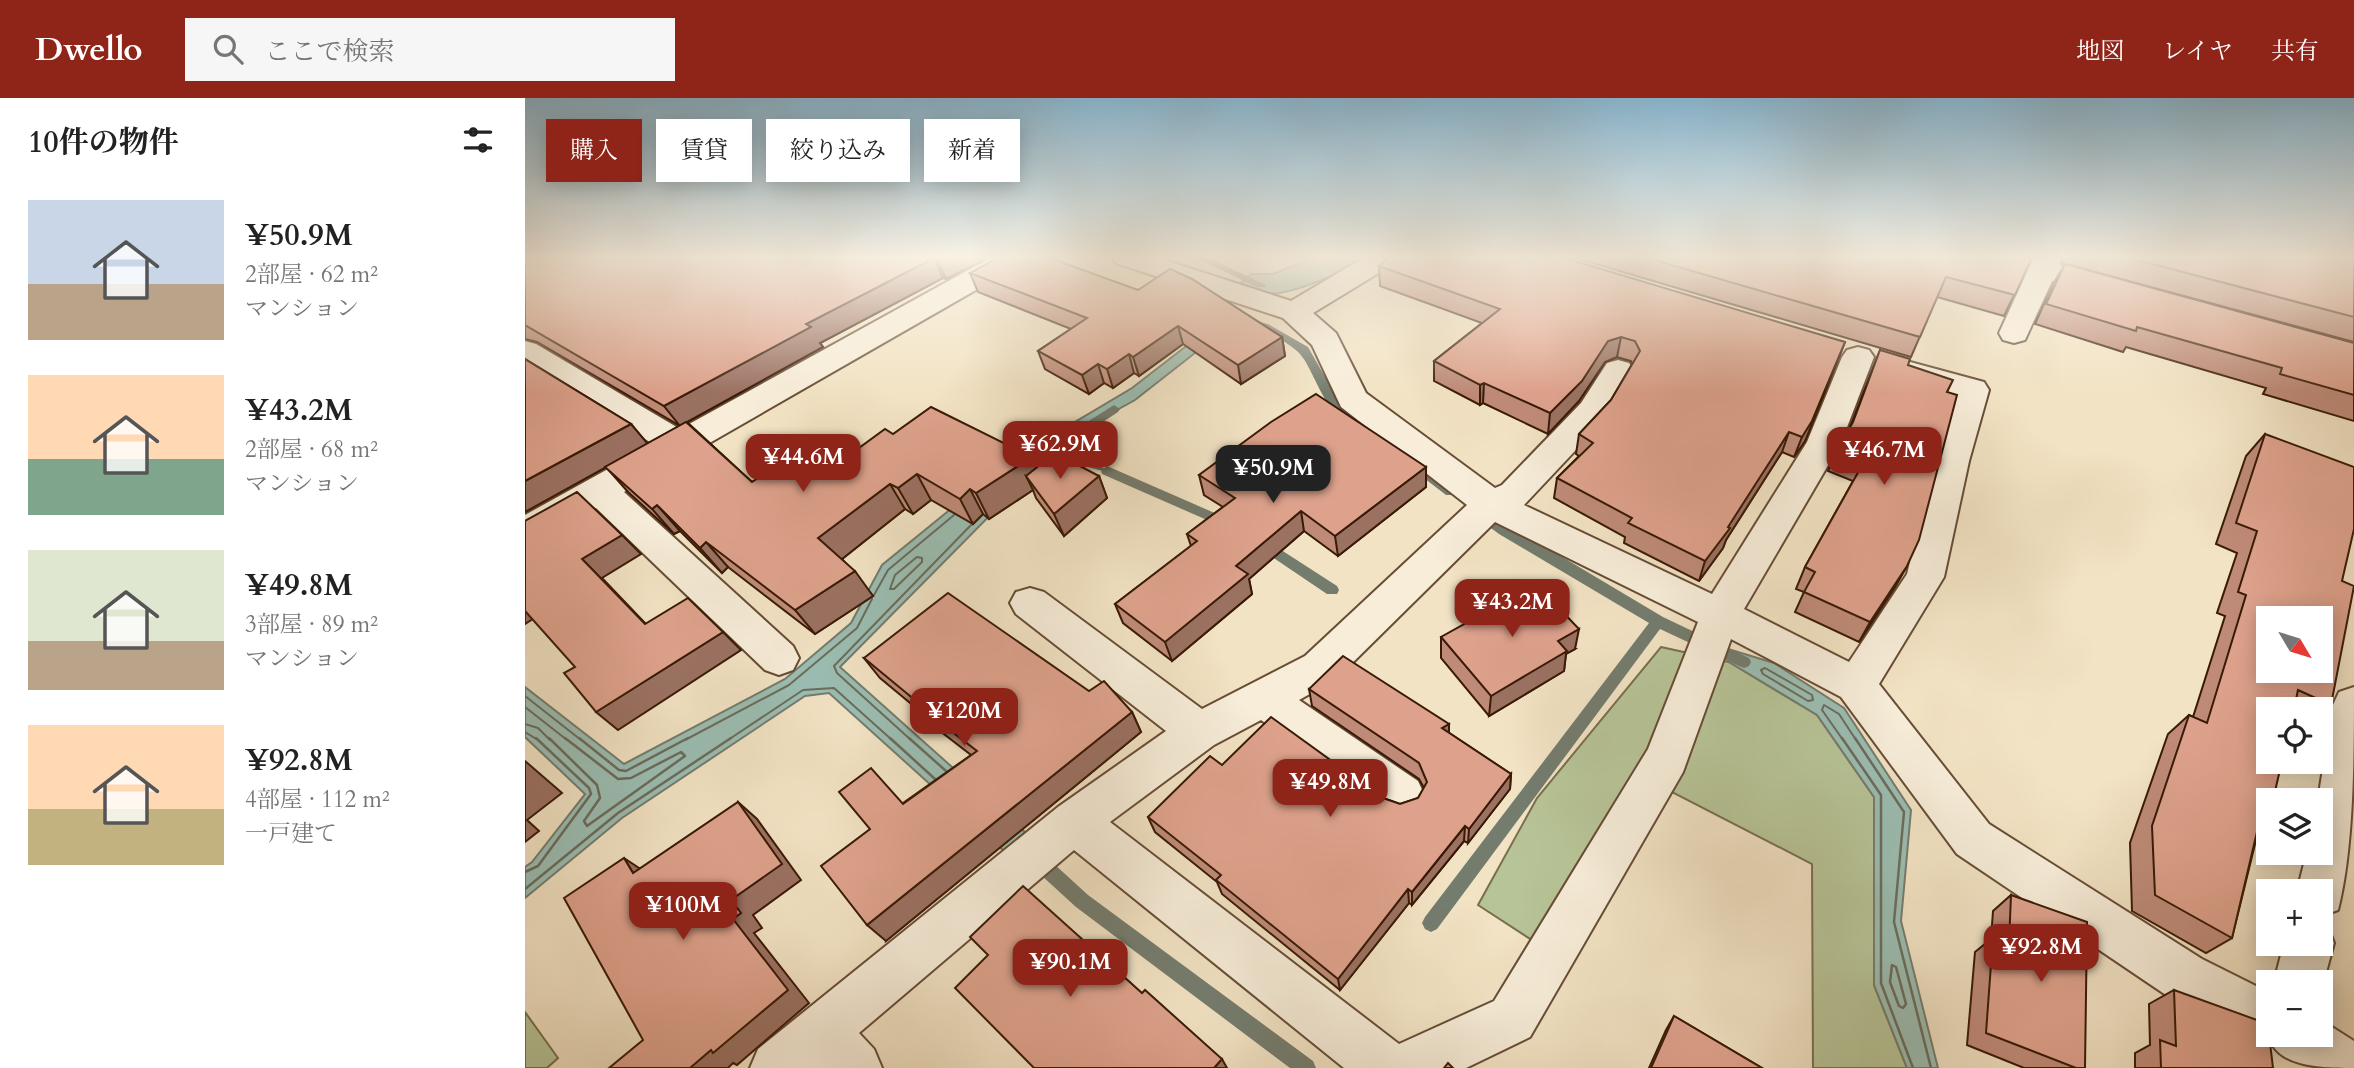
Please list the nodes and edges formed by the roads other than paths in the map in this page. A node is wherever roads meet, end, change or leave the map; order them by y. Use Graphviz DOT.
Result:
graph roads {
  1 [pos="932,302"];
  2 [pos="1264,302"];
  3 [pos="1293,302"];
  4 [pos="2028,302"];
  5 [pos="1281,308"];
  6 [pos="2014,333"];
  7 [pos="525,351"];
  8 [pos="1618,370"];
  9 [pos="679,444"];
  10 [pos="600,491"];
  11 [pos="1479,515"];
  12 [pos="525,532"];
  13 [pos="1030,603"];
  14 [pos="1720,615"];
  15 [pos="779,658"];
  16 [pos="1856,685"];
  17 [pos="1262,698"];
  18 [pos="2354,705"];
  19 [pos="1199,732"];
  20 [pos="1402,796"];
  21 [pos="1062,832"];
  22 [pos="2324,879"];
  23 [pos="2256,1014"];
  24 [pos="2290,1047"];
  25 [pos="2315,1047"];
  26 [pos="838,1050"];
  27 [pos="777,1068"];
  28 [pos="1386,1068"];
  29 [pos="1408,1068"];
  30 [pos="2292,1068"];
  31 [pos="2349,1068"];
  1 -- 9 [label="street"];
  2 -- 5 [label="street"];
  3 -- 5 [label="street"];
  4 -- 6 [label="street"];
  5 -- 11 [label="street"];
  7 -- 9 [label="street"];
  8 -- 11 [label="street"];
  9 -- 10 [label="street"];
  10 -- 12 [label="street"];
  10 -- 15 [label="street"];
  11 -- 14 [label="street"];
  11 -- 17 [label="street"];
  13 -- 19 [label="street"];
  14 -- 16 [label="street"];
  14 -- 16 [label="street"];
  14 -- 29 [label="street"];
  16 -- 23 [label="street"];
  17 -- 19 [label="street"];
  17 -- 20 [label="street"];
  18 -- 22 [label="street"];
  19 -- 21 [label="street"];
  21 -- 26 [label="street"];
  21 -- 28 [label="street"];
  24 -- 30 [label="street"];
  25 -- 31 [label="street"];
  26 -- 27 [label="street"];
}
